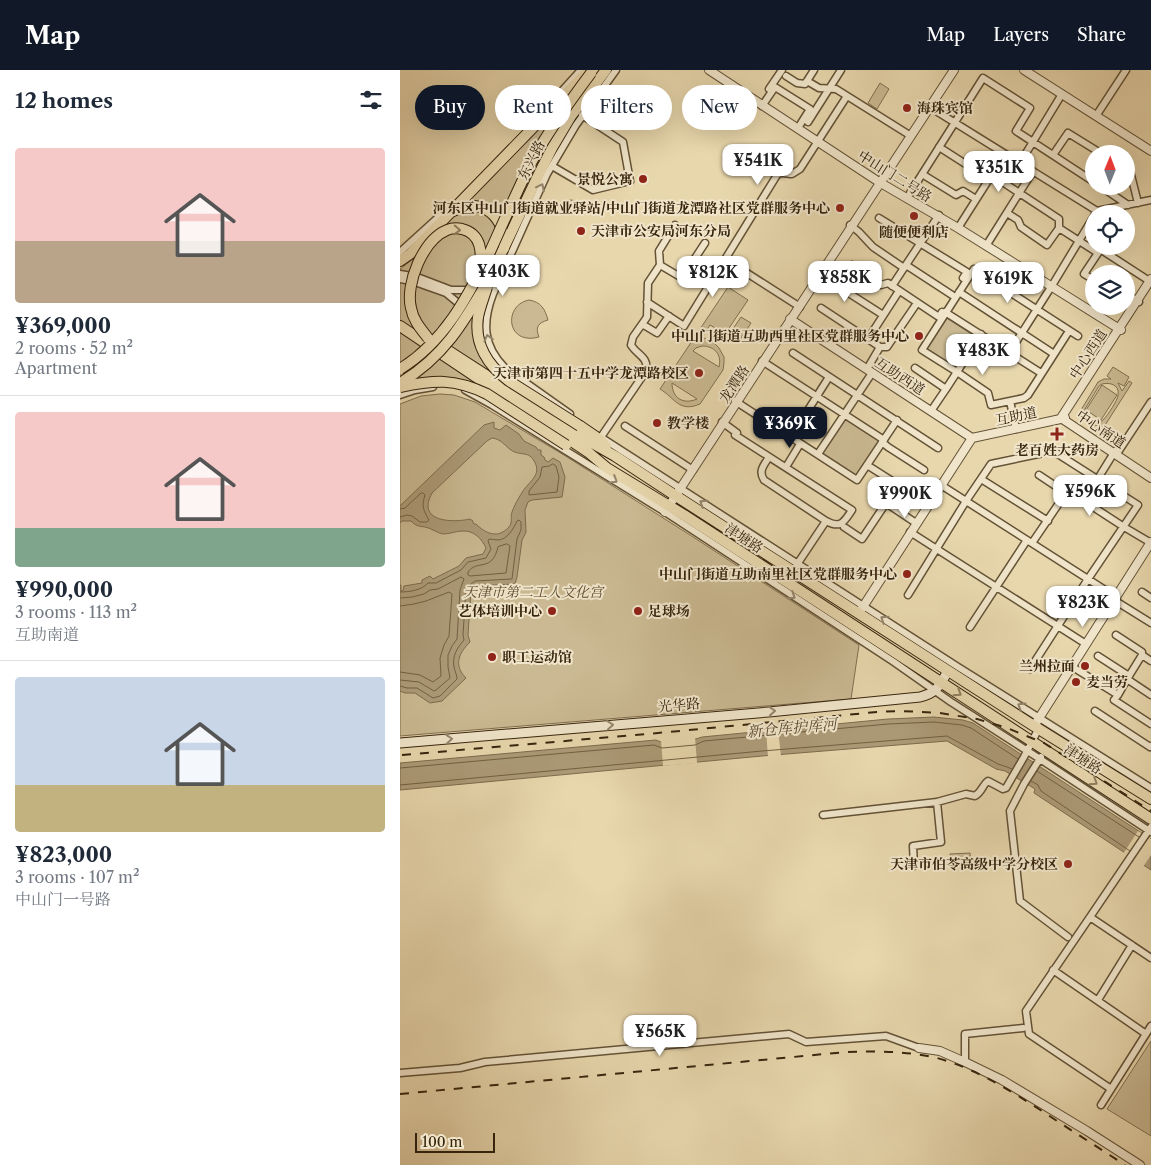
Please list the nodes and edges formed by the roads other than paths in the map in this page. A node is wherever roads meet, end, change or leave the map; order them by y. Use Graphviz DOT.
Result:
graph roads {
  1 [pos="606,70"];
  2 [pos="616,70"];
  3 [pos="708,70"];
  4 [pos="713,70"];
  5 [pos="814,70"];
  6 [pos="841,70"];
  7 [pos="953,70"];
  8 [pos="1024,70"];
  9 [pos="1126,70"];
  10 [pos="588,71"];
  11 [pos="784,73"];
  12 [pos="807,80"];
  13 [pos="605,85"];
  14 [pos="829,89"];
  15 [pos="766,94"];
  16 [pos="1062,94"];
  17 [pos="847,96"];
  18 [pos="763,105"];
  19 [pos="929,106"];
  20 [pos="1096,116"];
  21 [pos="581,118"];
  22 [pos="808,122"];
  23 [pos="955,122"];
  24 [pos="798,127"];
  25 [pos="604,130"];
  26 [pos="910,135"];
  27 [pos="819,141"];
  28 [pos="1033,142"];
  29 [pos="1087,145"];
  30 [pos="939,148"];
  31 [pos="1151,151"];
  32 [pos="1005,154"];
  33 [pos="1053,155"];
  34 [pos="1020,162"];
  35 [pos="552,166"];
  36 [pos="1033,171"];
  37 [pos="922,174"];
  38 [pos="1085,176"];
  39 [pos="990,177"];
  40 [pos="881,181"];
  41 [pos="1135,191"];
  42 [pos="1019,193"];
  43 [pos="1114,195"];
  44 [pos="907,198"];
  45 [pos="976,199"];
  46 [pos="1151,200"];
  47 [pos="1138,203"];
  48 [pos="1128,204"];
  49 [pos="1125,205"];
  50 [pos="1085,207"];
  51 [pos="452,211"];
  52 [pos="1006,212"];
  53 [pos="938,216"];
  54 [pos="879,218"];
  55 [pos="676,225"];
  56 [pos="851,226"];
  57 [pos="958,227"];
  58 [pos="1059,228"];
  59 [pos="1085,230"];
  60 [pos="506,236"];
  61 [pos="1079,240"];
  62 [pos="705,243"];
  63 [pos="920,243"];
  64 [pos="1085,244"];
  65 [pos="986,245"];
  66 [pos="400,252"];
  67 [pos="1110,255"];
  68 [pos="725,259"];
  69 [pos="400,261"];
  70 [pos="660,264"];
  71 [pos="852,265"];
  72 [pos="905,267"];
  73 [pos="400,274"];
  74 [pos="479,274"];
  75 [pos="820,274"];
  76 [pos="682,278"];
  77 [pos="400,279"];
  78 [pos="490,279"];
  79 [pos="1151,281"];
  80 [pos="1052,285"];
  81 [pos="709,286"];
  82 [pos="892,286"];
  83 [pos="899,291"];
  84 [pos="959,292"];
  85 [pos="493,294"];
  86 [pos="952,295"];
  87 [pos="1135,299"];
  88 [pos="1138,301"];
  89 [pos="648,302"];
  90 [pos="917,303"];
  91 [pos="799,307"];
  92 [pos="821,308"];
  93 [pos="1037,310"];
  94 [pos="946,312"];
  95 [pos="486,314"];
  96 [pos="883,315"];
  97 [pos="669,316"];
  98 [pos="400,318"];
  99 [pos="791,319"];
  100 [pos="642,324"];
  101 [pos="400,326"];
  102 [pos="1121,329"];
  103 [pos="1069,330"];
  104 [pos="400,332"];
  105 [pos="1022,332"];
  106 [pos="981,334"];
  107 [pos="1078,336"];
  108 [pos="868,339"];
  109 [pos="426,340"];
  110 [pos="880,347"];
  111 [pos="1010,352"];
  112 [pos="793,353"];
  113 [pos="1054,354"];
  114 [pos="763,361"];
  115 [pos="915,368"];
  116 [pos="400,369"];
  117 [pos="870,371"];
  118 [pos="957,372"];
  119 [pos="1041,373"];
  120 [pos="400,376"];
  121 [pos="829,377"];
  122 [pos="400,385"];
  123 [pos="946,389"];
  124 [pos="415,390"];
  125 [pos="400,395"];
  126 [pos="857,395"];
  127 [pos="817,397"];
  128 [pos="1010,401"];
  129 [pos="736,402"];
  130 [pos="1151,402"];
  131 [pos="931,411"];
  132 [pos="845,414"];
  133 [pos="1064,418"];
  134 [pos="896,420"];
  135 [pos="722,422"];
  136 [pos="625,426"];
  137 [pos="584,427"];
  138 [pos="1016,429"];
  139 [pos="791,437"];
  140 [pos="600,438"];
  141 [pos="972,438"];
  142 [pos="883,441"];
  143 [pos="800,444"];
  144 [pos="938,448"];
  145 [pos="1116,453"];
  146 [pos="818,454"];
  147 [pos="615,456"];
  148 [pos="769,457"];
  149 [pos="867,465"];
  150 [pos="786,467"];
  151 [pos="607,468"];
  152 [pos="692,469"];
  153 [pos="924,470"];
  154 [pos="1151,474"];
  155 [pos="1039,475"];
  156 [pos="1151,478"];
  157 [pos="981,479"];
  158 [pos="1098,479"];
  159 [pos="941,485"];
  160 [pos="677,492"];
  161 [pos="1066,493"];
  162 [pos="931,500"];
  163 [pos="966,501"];
  164 [pos="1084,501"];
  165 [pos="667,508"];
  166 [pos="826,521"];
  167 [pos="1048,521"];
  168 [pos="916,522"];
  169 [pos="844,527"];
  170 [pos="1124,527"];
  171 [pos="910,532"];
  172 [pos="1030,542"];
  173 [pos="1151,543"];
  174 [pos="936,549"];
  175 [pos="795,567"];
  176 [pos="1088,579"];
  177 [pos="996,587"];
  178 [pos="1142,592"];
  179 [pos="908,595"];
  180 [pos="1151,598"];
  181 [pos="1115,599"];
  182 [pos="861,610"];
  183 [pos="1151,623"];
  184 [pos="1058,626"];
  185 [pos="970,627"];
  186 [pos="1116,635"];
  187 [pos="1086,644"];
  188 [pos="1098,656"];
  189 [pos="1142,656"];
  190 [pos="1151,661"];
  191 [pos="1071,666"];
  192 [pos="1030,669"];
  193 [pos="948,671"];
  194 [pos="1128,678"];
  195 [pos="938,686"];
  196 [pos="1118,695"];
  197 [pos="1151,695"];
  198 [pos="1095,711"];
  199 [pos="1037,724"];
  200 [pos="1151,724"];
  201 [pos="400,743"];
  202 [pos="1029,746"];
  203 [pos="1151,746"];
  204 [pos="1042,755"];
  205 [pos="1151,788"];
  206 [pos="1151,799"];
  207 [pos="937,802"];
  208 [pos="823,815"];
  209 [pos="1151,819"];
  210 [pos="1149,832"];
  211 [pos="914,866"];
  212 [pos="1090,917"];
  213 [pos="1068,937"];
  214 [pos="1132,945"];
  215 [pos="1151,958"];
  216 [pos="1053,970"];
  217 [pos="1098,1000"];
  218 [pos="1151,1026"];
  219 [pos="1023,1028"];
  220 [pos="1146,1034"];
  221 [pos="919,1048"];
  222 [pos="965,1062"];
  223 [pos="400,1073"];
  224 [pos="1111,1089"];
  225 [pos="1101,1105"];
  226 [pos="1140,1165"];
  1 -- 60 [label="main road, 东兴路"];
  2 -- 13 [label="street"];
  3 -- 18 [label="street, 中山门二号路"];
  4 -- 18 [label="street, 中山门二号路"];
  5 -- 12 [label="street"];
  6 -- 14 [label="street"];
  7 -- 19 [label="street, 龙潭路"];
  8 -- 16 [label="street"];
  9 -- 20 [label="street"];
  10 -- 51 [label="main road"];
  10 -- 66 [label="street"];
  10 -- 74 [label="main road, 东兴路, bridge"];
  11 -- 12 [label="street"];
  11 -- 15 [label="street"];
  12 -- 14 [label="street"];
  14 -- 17 [label="street"];
  14 -- 22 [label="street"];
  16 -- 20 [label="street"];
  16 -- 28 [label="street"];
  17 -- 26 [label="street"];
  17 -- 27 [label="street"];
  18 -- 24 [label="street, 中山门二号路"];
  18 -- 24 [label="street"];
  19 -- 23 [label="street"];
  19 -- 26 [label="street, 龙潭路"];
  20 -- 31 [label="street"];
  21 -- 35 [label="street"];
  23 -- 28 [label="street"];
  23 -- 30 [label="street"];
  23 -- 32 [label="street"];
  24 -- 27 [label="street, 中山门二号路"];
  25 -- 35 [label="street"];
  26 -- 40 [label="street, 龙潭路"];
  27 -- 40 [label="street, 中山门二号路"];
  27 -- 68 [label="street"];
  28 -- 33 [label="street"];
  28 -- 34 [label="street"];
  29 -- 33 [label="street"];
  30 -- 37 [label="street"];
  30 -- 39 [label="street"];
  32 -- 34 [label="street"];
  32 -- 39 [label="street"];
  33 -- 38 [label="street"];
  34 -- 36 [label="street"];
  85 -- 35 [label="street, one-way"];
  36 -- 42 [label="street"];
  36 -- 50 [label="street"];
  37 -- 44 [label="street"];
  37 -- 45 [label="street"];
  39 -- 42 [label="street"];
  39 -- 45 [label="street"];
  40 -- 44 [label="street, 中山门二号路"];
  40 -- 56 [label="street, 龙潭路"];
  41 -- 47 [label="street"];
  42 -- 52 [label="street"];
  42 -- 58 [label="street"];
  43 -- 48 [label="street"];
  44 -- 53 [label="street, 中山门二号路"];
  45 -- 57 [label="street"];
  46 -- 47 [label="street"];
  47 -- 48 [label="street"];
  48 -- 49 [label="street"];
  51 -- 60 [label="main road"];
  51 -- 69 [label="main road"];
  52 -- 58 [label="street"];
  52 -- 65 [label="street"];
  53 -- 57 [label="street, 中山门二号路"];
  53 -- 63 [label="street"];
  54 -- 63 [label="street"];
  55 -- 70 [label="street"];
  56 -- 72 [label="street"];
  56 -- 75 [label="street, 龙潭路"];
  57 -- 65 [label="street, 中山门二号路"];
  58 -- 61 [label="street"];
  59 -- 61 [label="street"];
  60 -- 78 [label="main road, 东兴路"];
  61 -- 64 [label="street"];
  61 -- 80 [label="street"];
  62 -- 76 [label="street"];
  63 -- 72 [label="street"];
  63 -- 86 [label="street"];
  65 -- 80 [label="street, 中山门二号路"];
  67 -- 79 [label="street"];
  68 -- 81 [label="street"];
  68 -- 91 [label="street"];
  70 -- 76 [label="street"];
  70 -- 89 [label="street"];
  71 -- 82 [label="street"];
  72 -- 82 [label="street"];
  72 -- 86 [label="street"];
  73 -- 85 [label="street"];
  109 -- 74 [label="main road, one-way, bridge"];
  74 -- 116 [label="main road, 东兴路, bridge"];
  75 -- 91 [label="street, 龙潭路"];
  75 -- 96 [label="street"];
  76 -- 81 [label="street"];
  77 -- 95 [label="street"];
  78 -- 122 [label="main road, 东兴路, bridge"];
  78 -- 137 [label="main road, bridge"];
  79 -- 88 [label="street, 中心西道"];
  80 -- 93 [label="street"];
  80 -- 102 [label="street, 中山门二号路"];
  81 -- 97 [label="street"];
  82 -- 83 [label="street"];
  83 -- 90 [label="street"];
  83 -- 96 [label="street"];
  84 -- 93 [label="street"];
  84 -- 94 [label="street"];
  84 -- 105 [label="street"];
  85 -- 95 [label="street"];
  86 -- 90 [label="street"];
  87 -- 88 [label="street"];
  88 -- 102 [label="street, 中心西道"];
  89 -- 97 [label="street"];
  89 -- 100 [label="street"];
  90 -- 110 [label="street"];
  91 -- 99 [label="street, 龙潭路"];
  92 -- 108 [label="street"];
  93 -- 103 [label="street"];
  93 -- 105 [label="street"];
  94 -- 106 [label="street"];
  94 -- 118 [label="street"];
  137 -- 95 [label="street, one-way"];
  96 -- 108 [label="street"];
  97 -- 100 [label="street"];
  98 -- 109 [label="main road, 津塘路"];
  99 -- 114 [label="street, 龙潭路"];
  99 -- 117 [label="street, 互助西道"];
  100 -- 140 [label="street"];
  101 -- 109 [label="main road, 津塘路"];
  102 -- 133 [label="street, 中心西道"];
  103 -- 107 [label="street"];
  103 -- 113 [label="street"];
  104 -- 109 [label="main road"];
  105 -- 111 [label="street"];
  105 -- 113 [label="street"];
  106 -- 111 [label="street"];
  106 -- 118 [label="street"];
  108 -- 110 [label="street"];
  109 -- 147 [label="main road, 津塘路"];
  109 -- 151 [label="main road, 津塘路"];
  110 -- 117 [label="street"];
  111 -- 119 [label="street"];
  112 -- 121 [label="street"];
  113 -- 119 [label="street"];
  114 -- 127 [label="street"];
  114 -- 129 [label="street, 龙潭路"];
  115 -- 123 [label="street"];
  117 -- 126 [label="street"];
  117 -- 131 [label="street, 互助西道"];
  118 -- 123 [label="street"];
  118 -- 128 [label="street"];
  119 -- 128 [label="street"];
  120 -- 124 [label="street"];
  121 -- 126 [label="street"];
  121 -- 127 [label="street"];
  122 -- 151 [label="main road, bridge"];
  123 -- 131 [label="street"];
  124 -- 125 [label="street"];
  124 -- 165 [label="street, one-way"];
  126 -- 132 [label="street"];
  126 -- 134 [label="street"];
  127 -- 132 [label="street"];
  127 -- 139 [label="street"];
  128 -- 138 [label="street"];
  129 -- 135 [label="street, 龙潭路"];
  129 -- 139 [label="street"];
  130 -- 145 [label="street"];
  131 -- 141 [label="street, 互助西道"];
  132 -- 142 [label="street"];
  132 -- 146 [label="street"];
  133 -- 138 [label="street, 互助道"];
  133 -- 145 [label="street, 中心南道"];
  134 -- 142 [label="street"];
  134 -- 144 [label="street"];
  135 -- 148 [label="street"];
  135 -- 152 [label="street, 龙潭路"];
  136 -- 152 [label="street"];
  137 -- 140 [label="main road"];
  138 -- 141 [label="street, 互助道"];
  139 -- 143 [label="street"];
  140 -- 147 [label="main road"];
  140 -- 160 [label="street"];
  141 -- 159 [label="street"];
  142 -- 149 [label="street"];
  142 -- 153 [label="street"];
  143 -- 146 [label="street"];
  143 -- 150 [label="street"];
  145 -- 154 [label="street, 中心南道"];
  145 -- 156 [label="street, 中心南道"];
  145 -- 158 [label="street"];
  146 -- 149 [label="street"];
  147 -- 160 [label="main road, 津塘路"];
  148 -- 150 [label="street"];
  148 -- 166 [label="street"];
  149 -- 162 [label="street"];
  150 -- 166 [label="street"];
  151 -- 165 [label="main road, 津塘路"];
  152 -- 160 [label="street, 龙潭路"];
  155 -- 161 [label="street"];
  157 -- 158 [label="street"];
  157 -- 163 [label="street"];
  157 -- 167 [label="street"];
  158 -- 164 [label="street"];
  158 -- 170 [label="street"];
  159 -- 162 [label="street"];
  159 -- 163 [label="street"];
  160 -- 165 [label="street, 龙潭路"];
  175 -- 160 [label="main road, 津塘路, one-way"];
  161 -- 164 [label="street"];
  161 -- 167 [label="street"];
  162 -- 168 [label="street"];
  163 -- 172 [label="street"];
  163 -- 174 [label="street"];
  164 -- 170 [label="street"];
  165 -- 195 [label="main road, 津塘路, one-way"];
  166 -- 175 [label="street"];
  167 -- 172 [label="street"];
  168 -- 169 [label="street"];
  168 -- 171 [label="street"];
  170 -- 173 [label="street"];
  170 -- 176 [label="street"];
  171 -- 174 [label="street"];
  171 -- 182 [label="street"];
  172 -- 176 [label="street"];
  172 -- 177 [label="street"];
  173 -- 181 [label="street"];
  174 -- 177 [label="street"];
  174 -- 179 [label="street"];
  175 -- 182 [label="main road, 津塘路"];
  176 -- 181 [label="street"];
  176 -- 184 [label="street"];
  177 -- 184 [label="street"];
  177 -- 185 [label="street"];
  178 -- 180 [label="street"];
  181 -- 183 [label="street"];
  181 -- 187 [label="street"];
  182 -- 193 [label="main road, 津塘路"];
  199 -- 182 [label="street, one-way"];
  184 -- 187 [label="street"];
  184 -- 192 [label="street"];
  186 -- 189 [label="street"];
  187 -- 191 [label="street"];
  188 -- 194 [label="street"];
  189 -- 190 [label="street"];
  189 -- 194 [label="street"];
  191 -- 196 [label="street"];
  191 -- 199 [label="street"];
  193 -- 195 [label="main road"];
  193 -- 199 [label="main road, 津塘路"];
  194 -- 196 [label="street"];
  194 -- 197 [label="street"];
  201 -- 195 [label="main road, 光华路, one-way"];
  195 -- 202 [label="main road, 津塘路, one-way"];
  196 -- 200 [label="street"];
  198 -- 203 [label="street"];
  199 -- 202 [label="street"];
  199 -- 205 [label="street"];
  199 -- 206 [label="main road, 津塘路"];
  202 -- 204 [label="main road, 津塘路"];
  202 -- 207 [label="street"];
  204 -- 209 [label="main road, 津塘路, one-way"];
  204 -- 210 [label="street"];
  204 -- 213 [label="street"];
  207 -- 208 [label="street"];
  207 -- 211 [label="street"];
  210 -- 212 [label="street"];
  212 -- 214 [label="street"];
  212 -- 216 [label="street"];
  214 -- 215 [label="street"];
  214 -- 217 [label="street"];
  216 -- 217 [label="street"];
  216 -- 224 [label="street"];
  217 -- 220 [label="street"];
  218 -- 220 [label="street"];
  219 -- 222 [label="street"];
  220 -- 224 [label="street"];
  221 -- 222 [label="street"];
  221 -- 223 [label="street"];
  222 -- 226 [label="street"];
  224 -- 225 [label="street"];
}
